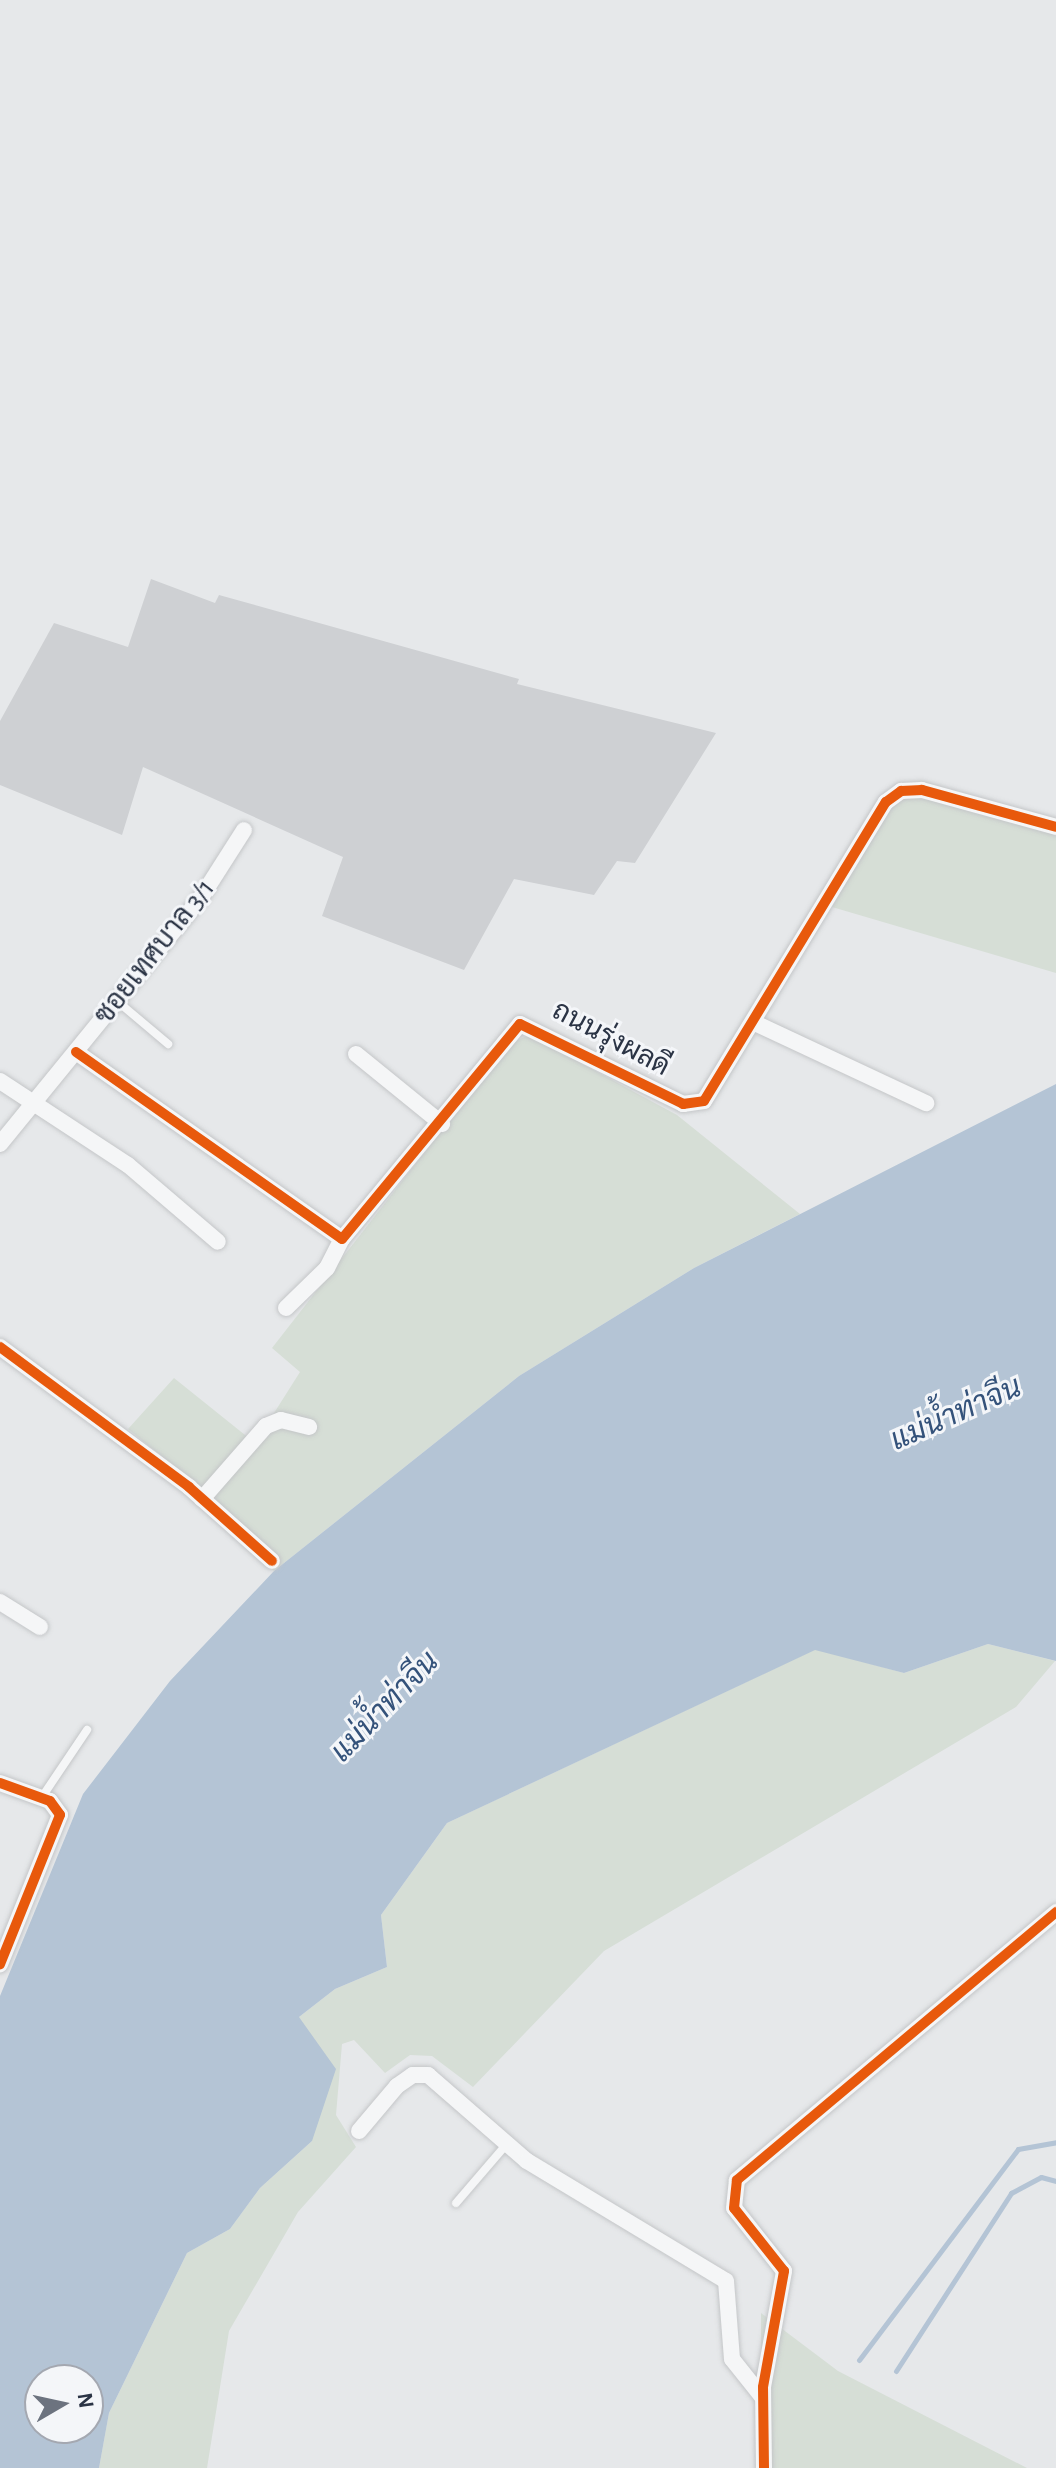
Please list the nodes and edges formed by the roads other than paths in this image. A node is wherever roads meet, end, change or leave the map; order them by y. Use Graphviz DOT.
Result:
graph roads {
  1 [pos="1056,827"];
  2 [pos="244,830"];
  3 [pos="117,1001"];
  4 [pos="757,1024"];
  5 [pos="168,1044"];
  6 [pos="76,1052"];
  7 [pos="356,1054"];
  8 [pos="0,1081"];
  9 [pos="35,1099"];
  10 [pos="926,1103"];
  11 [pos="442,1124"];
  12 [pos="0,1144"];
  13 [pos="342,1239"];
  14 [pos="218,1242"];
  15 [pos="286,1308"];
  16 [pos="0,1347"];
  17 [pos="309,1427"];
  18 [pos="202,1499"];
  19 [pos="272,1561"];
  20 [pos="0,1602"];
  21 [pos="40,1627"];
  22 [pos="87,1730"];
  23 [pos="0,1783"];
  24 [pos="42,1797"];
  25 [pos="1056,1912"];
  26 [pos="0,1964"];
  27 [pos="359,2131"];
  28 [pos="505,2146"];
  29 [pos="456,2203"];
  30 [pos="763,2398"];
  31 [pos="764,2468"];
  1 -- 4 [label="street, ถนนรุ่งผลดี"];
  2 -- 3 [label="street, ซอยเทศบาล 3/1"];
  3 -- 5 [label="lane"];
  3 -- 6 [label="street, ซอยเทศบาล 3/1"];
  4 -- 10 [label="street"];
  4 -- 11 [label="street, ถนนรุ่งผลดี"];
  6 -- 9 [label="street, ซอยเทศบาล 3/1"];
  6 -- 13 [label="street"];
  7 -- 11 [label="street"];
  8 -- 9 [label="street"];
  9 -- 12 [label="street, ซอยเทศบาล 3/1"];
  9 -- 14 [label="street"];
  11 -- 13 [label="street, ถนนรุ่งผลดี"];
  13 -- 15 [label="street, ถนนรุ่งผลดี"];
  16 -- 18 [label="street"];
  17 -- 18 [label="street"];
  18 -- 19 [label="street"];
  20 -- 21 [label="street"];
  22 -- 24 [label="lane"];
  23 -- 24 [label="street"];
  24 -- 26 [label="street"];
  25 -- 30 [label="street"];
  27 -- 28 [label="street"];
  28 -- 29 [label="lane"];
  28 -- 30 [label="street"];
  30 -- 31 [label="street"];
}
